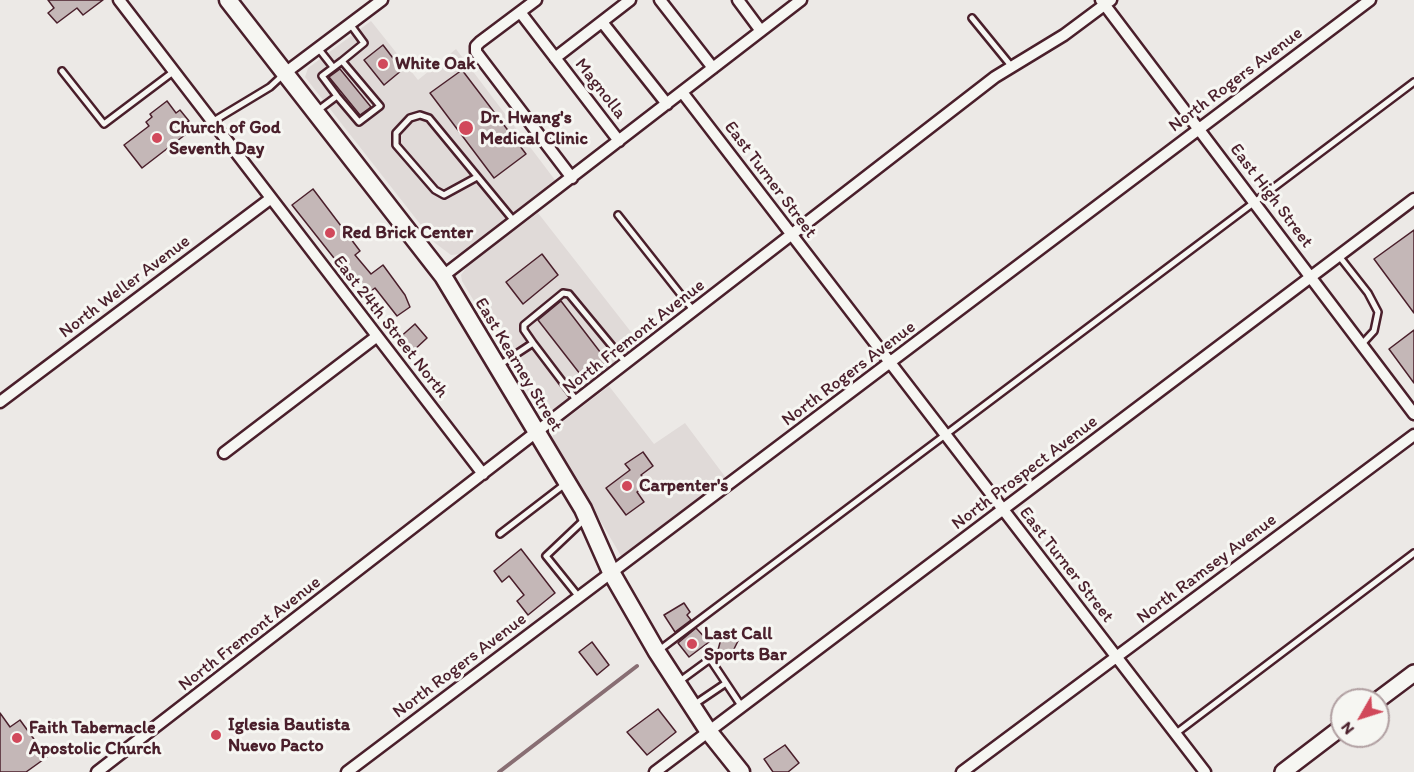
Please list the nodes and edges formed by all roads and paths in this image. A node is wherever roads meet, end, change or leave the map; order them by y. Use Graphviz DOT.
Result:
graph roads {
  1 [pos="119,0"];
  2 [pos="228,0"];
  3 [pos="382,0"];
  4 [pos="536,0"];
  5 [pos="630,0"];
  6 [pos="660,0"];
  7 [pos="738,0"];
  8 [pos="801,0"];
  9 [pos="1370,0"];
  10 [pos="1105,2"];
  11 [pos="520,12"];
  12 [pos="972,18"];
  13 [pos="602,22"];
  14 [pos="350,24"];
  15 [pos="761,31"];
  16 [pos="318,48"];
  17 [pos="555,58"];
  18 [pos="342,61"];
  19 [pos="333,67"];
  20 [pos="1012,67"];
  21 [pos="714,68"];
  22 [pos="62,71"];
  23 [pos="173,72"];
  24 [pos="285,73"];
  25 [pos="1414,81"];
  26 [pos="682,92"];
  27 [pos="340,97"];
  28 [pos="667,104"];
  29 [pos="315,112"];
  30 [pos="212,122"];
  31 [pos="1199,129"];
  32 [pos="619,141"];
  33 [pos="477,177"];
  34 [pos="572,178"];
  35 [pos="270,199"];
  36 [pos="1414,199"];
  37 [pos="1255,201"];
  38 [pos="618,215"];
  39 [pos="515,222"];
  40 [pos="791,236"];
  41 [pos="1339,256"];
  42 [pos="443,276"];
  43 [pos="1312,277"];
  44 [pos="694,311"];
  45 [pos="376,337"];
  46 [pos="532,343"];
  47 [pos="1362,344"];
  48 [pos="627,363"];
  49 [pos="892,363"];
  50 [pos="497,367"];
  51 [pos="0,402"];
  52 [pos="577,402"];
  53 [pos="1414,414"];
  54 [pos="536,434"];
  55 [pos="1414,435"];
  56 [pos="946,436"];
  57 [pos="224,453"];
  58 [pos="483,474"];
  59 [pos="567,483"];
  60 [pos="1003,511"];
  61 [pos="587,518"];
  62 [pos="500,534"];
  63 [pos="1414,554"];
  64 [pos="611,572"];
  65 [pos="579,597"];
  66 [pos="657,652"];
  67 [pos="1116,657"];
  68 [pos="1414,673"];
  69 [pos="677,683"];
  70 [pos="726,683"];
  71 [pos="1390,691"];
  72 [pos="692,706"];
  73 [pos="742,707"];
  74 [pos="709,732"];
  75 [pos="1175,734"];
  76 [pos="1330,737"];
  77 [pos="97,772"];
  78 [pos="346,772"];
  79 [pos="655,772"];
  80 [pos="741,772"];
  81 [pos="962,772"];
  82 [pos="1205,772"];
  83 [pos="1283,772"];
  1 -- 23 [label="street, East 24th Street North"];
  2 -- 24 [label="main road, East Kearney Street"];
  3 -- 14 [label="street"];
  4 -- 11 [label="street"];
  5 -- 13 [label="street"];
  6 -- 21 [label="street"];
  7 -- 15 [label="street"];
  8 -- 15 [label="street"];
  9 -- 31 [label="street, North Rogers Avenue"];
  10 -- 20 [label="street, North Fremont Avenue"];
  10 -- 31 [label="street, East High Street"];
  11 -- 17 [label="street, Magnolla"];
  11 -- 34 [label="street"];
  12 -- 20 [label="lane"];
  13 -- 17 [label="street"];
  13 -- 28 [label="street"];
  14 -- 16 [label="street"];
  14 -- 18 [label="lane"];
  15 -- 21 [label="street"];
  16 -- 19 [label="lane"];
  16 -- 24 [label="street"];
  17 -- 32 [label="street, Magnolla"];
  18 -- 19 [label="lane"];
  18 -- 27 [label="lane"];
  19 -- 27 [label="lane"];
  20 -- 40 [label="street, North Fremont Avenue"];
  21 -- 26 [label="street"];
  22 -- 23 [label="lane"];
  23 -- 30 [label="street, East 24th Street North"];
  24 -- 29 [label="main road, East Kearney Street"];
  24 -- 30 [label="lane"];
  25 -- 37 [label="lane"];
  26 -- 28 [label="street"];
  26 -- 40 [label="street, East Turner Street"];
  27 -- 29 [label="lane"];
  28 -- 32 [label="street"];
  29 -- 42 [label="main road, East Kearney Street"];
  30 -- 35 [label="street, East 24th Street North"];
  31 -- 37 [label="street, East High Street"];
  31 -- 49 [label="street, North Rogers Avenue"];
  32 -- 34 [label="street"];
  33 -- 33 [label="lane"];
  33 -- 39 [label="lane"];
  34 -- 39 [label="street"];
  35 -- 45 [label="street, East 24th Street North"];
  35 -- 51 [label="street, North Weller Avenue"];
  36 -- 41 [label="street, North Prospect Avenue"];
  37 -- 43 [label="street, East High Street"];
  37 -- 56 [label="lane"];
  38 -- 44 [label="lane"];
  39 -- 42 [label="street"];
  40 -- 44 [label="street, North Fremont Avenue"];
  40 -- 49 [label="street, East Turner Street"];
  41 -- 43 [label="street, North Prospect Avenue"];
  41 -- 47 [label="lane"];
  42 -- 50 [label="main road, East Kearney Street"];
  43 -- 47 [label="street, East High Street"];
  43 -- 60 [label="street, North Prospect Avenue"];
  44 -- 48 [label="street, North Fremont Avenue"];
  45 -- 57 [label="street"];
  45 -- 58 [label="street, East 24th Street North"];
  46 -- 48 [label="lane"];
  46 -- 50 [label="lane"];
  46 -- 52 [label="lane"];
  47 -- 53 [label="street, East High Street"];
  48 -- 52 [label="street, North Fremont Avenue"];
  49 -- 56 [label="street, East Turner Street"];
  49 -- 64 [label="street, North Rogers Avenue"];
  50 -- 54 [label="main road, East Kearney Street"];
  52 -- 54 [label="street, North Fremont Avenue"];
  54 -- 58 [label="street, North Fremont Avenue"];
  54 -- 59 [label="main road, East Kearney Street"];
  55 -- 67 [label="street, North Ramsey Avenue"];
  56 -- 60 [label="street, East Turner Street"];
  56 -- 66 [label="lane"];
  58 -- 77 [label="street, North Fremont Avenue"];
  59 -- 61 [label="main road, East Kearney Street"];
  59 -- 62 [label="lane"];
  60 -- 67 [label="street, East Turner Street"];
  60 -- 73 [label="street, North Prospect Avenue"];
  61 -- 64 [label="main road, East Kearney Street"];
  61 -- 65 [label="lane"];
  63 -- 75 [label="lane"];
  64 -- 65 [label="street, North Rogers Avenue"];
  64 -- 66 [label="main road, East Kearney Street"];
  65 -- 78 [label="street, North Rogers Avenue"];
  66 -- 69 [label="main road, East Kearney Street"];
  67 -- 75 [label="street, East Turner Street"];
  67 -- 81 [label="street, North Ramsey Avenue"];
  68 -- 71 [label="main road"];
  69 -- 70 [label="lane"];
  69 -- 72 [label="main road, East Kearney Street"];
  70 -- 72 [label="lane"];
  70 -- 73 [label="lane"];
  72 -- 74 [label="main road, East Kearney Street"];
  73 -- 74 [label="street, North Prospect Avenue"];
  74 -- 79 [label="street, North Prospect Avenue"];
  74 -- 80 [label="main road, East Kearney Street"];
  75 -- 82 [label="street, East Turner Street"];
  76 -- 83 [label="main road"];
}
